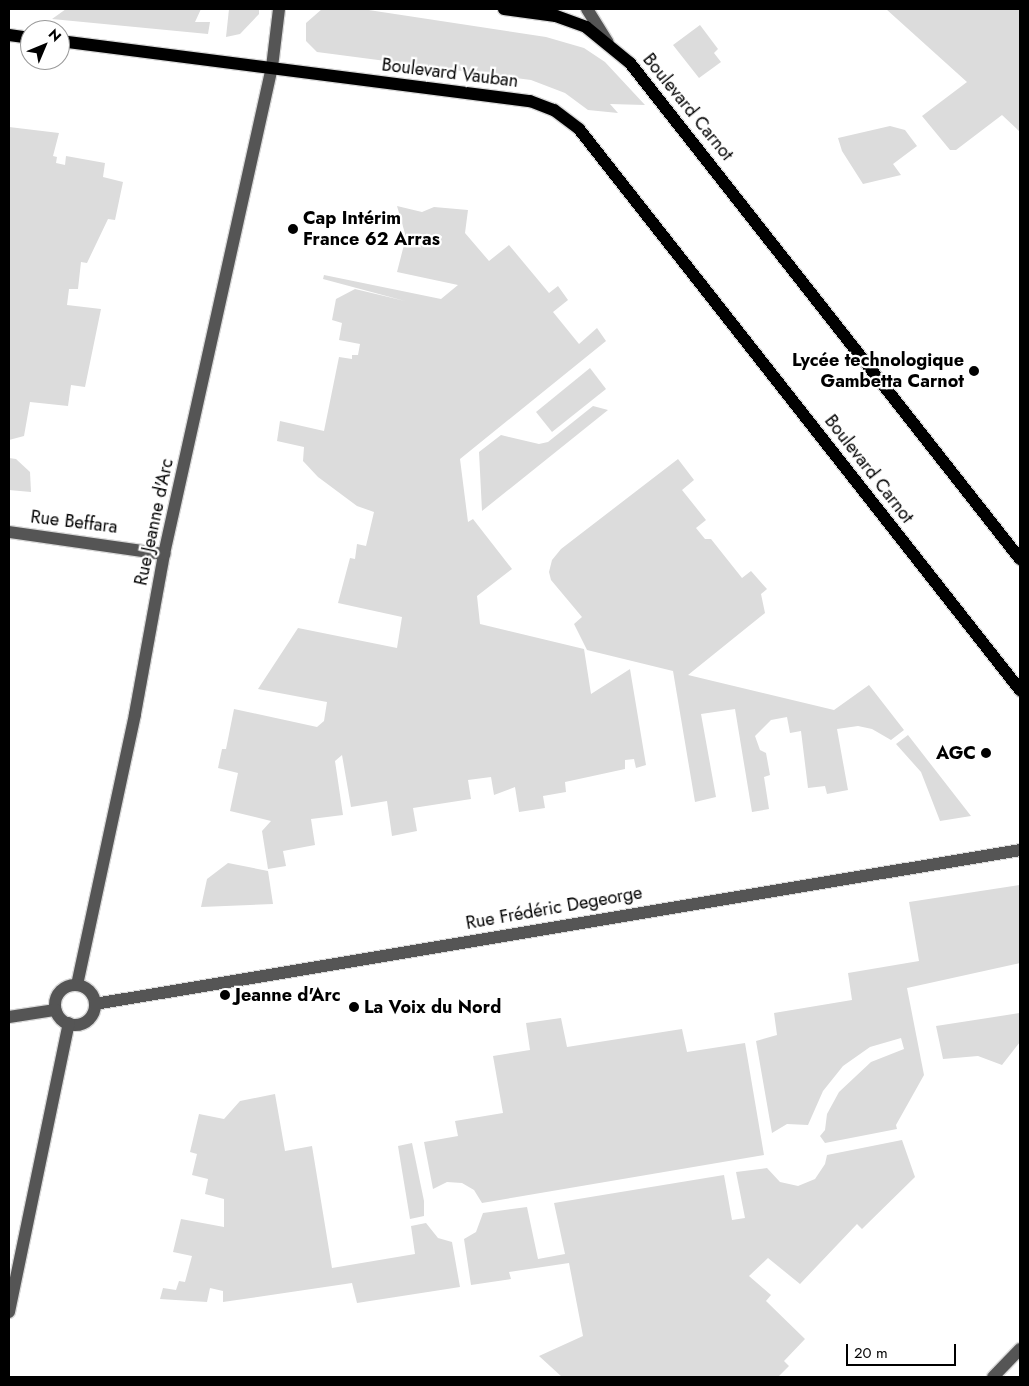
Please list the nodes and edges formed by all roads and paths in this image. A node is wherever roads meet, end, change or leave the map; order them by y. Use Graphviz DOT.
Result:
graph roads {
  1 [pos="279,9"];
  2 [pos="504,9"];
  3 [pos="587,9"];
  4 [pos="70,42"];
  5 [pos="608,42"];
  6 [pos="272,67"];
  7 [pos="579,129"];
  8 [pos="9,532"];
  9 [pos="164,554"];
  10 [pos="1020,559"];
  11 [pos="1020,690"];
  12 [pos="1020,850"];
  13 [pos="77,985"];
  14 [pos="95,1004"];
  15 [pos="55,1010"];
  16 [pos="9,1017"];
  17 [pos="68,1023"];
  18 [pos="9,1312"];
  19 [pos="1020,1349"];
  20 [pos="993,1377"];
  1 -- 6 [label="street, Rue Jeanne d'Arc"];
  2 -- 5 [label="main road"];
  3 -- 5 [label="street, Boulevard Carnot"];
  4 -- 6 [label="main road"];
  5 -- 10 [label="main road, Boulevard Carnot"];
  6 -- 7 [label="main road, Boulevard Vauban"];
  6 -- 9 [label="street, Rue Jeanne d'Arc"];
  7 -- 11 [label="main road, Boulevard Carnot"];
  8 -- 9 [label="street, Rue Beffara"];
  9 -- 13 [label="street, Rue Jeanne d'Arc"];
  12 -- 14 [label="street, Rue Frédéric Degeorge"];
  13 -- 14 [label="street"];
  13 -- 15 [label="street"];
  14 -- 17 [label="street"];
  15 -- 16 [label="street"];
  15 -- 17 [label="street"];
  17 -- 18 [label="street"];
  19 -- 20 [label="street"];
}
